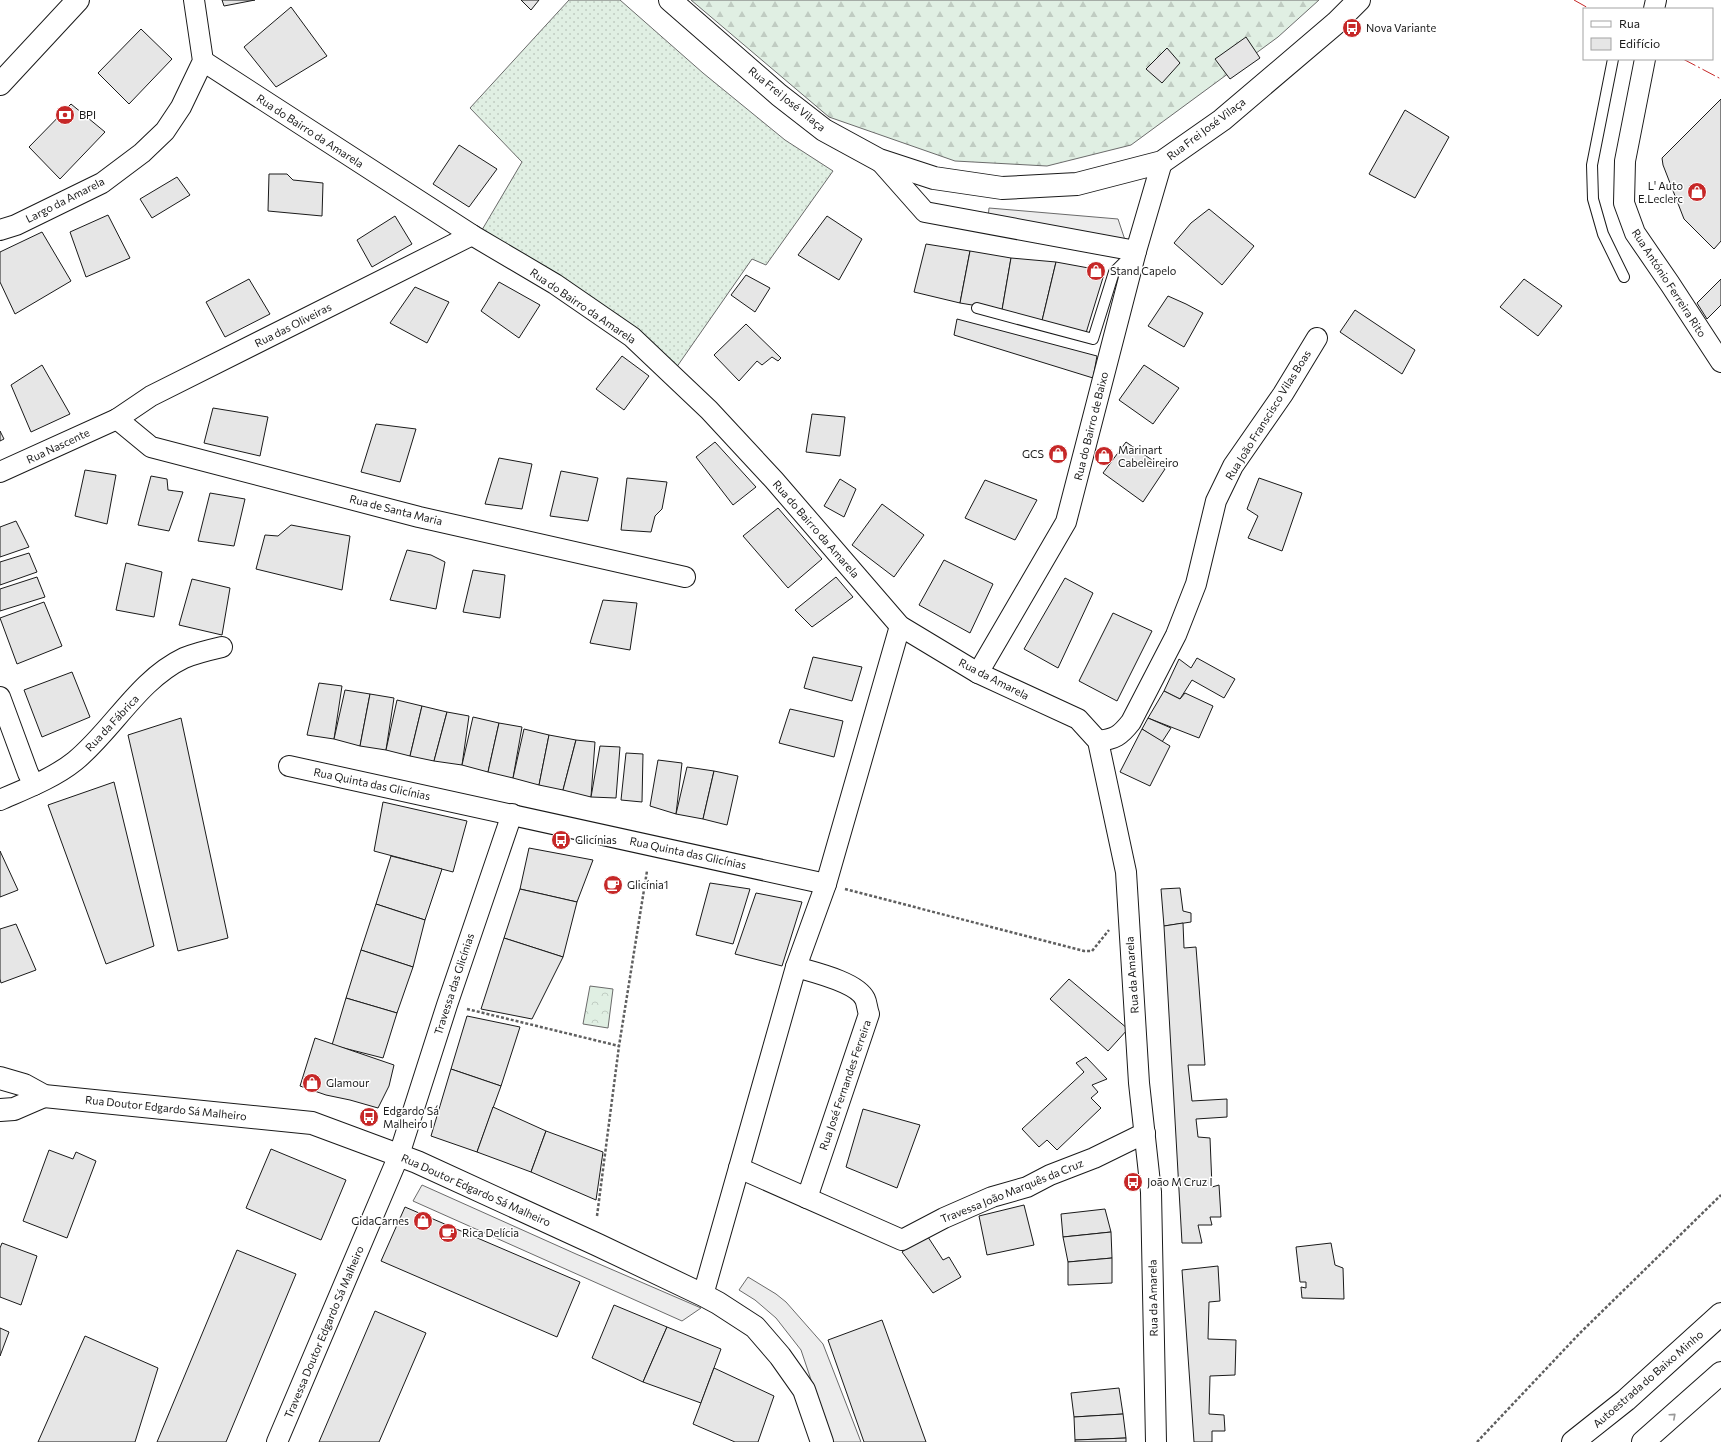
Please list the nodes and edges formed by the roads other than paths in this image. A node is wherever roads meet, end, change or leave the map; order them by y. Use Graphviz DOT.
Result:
graph roads {
  1 [pos="78,0"];
  2 [pos="194,0"];
  3 [pos="670,0"];
  4 [pos="1359,0"];
  5 [pos="1613,60"];
  6 [pos="1645,60"];
  7 [pos="203,61"];
  8 [pos="0,84"];
  9 [pos="879,160"];
  10 [pos="1162,162"];
  11 [pos="0,230"];
  12 [pos="472,236"];
  13 [pos="1136,251"];
  14 [pos="1624,277"];
  15 [pos="977,308"];
  16 [pos="1317,338"];
  17 [pos="1721,362"];
  18 [pos="116,419"];
  19 [pos="0,472"];
  20 [pos="685,577"];
  21 [pos="900,626"];
  22 [pos="222,647"];
  23 [pos="978,673"];
  24 [pos="0,697"];
  25 [pos="1098,741"];
  26 [pos="289,766"];
  27 [pos="34,785"];
  28 [pos="0,800"];
  29 [pos="512,814"];
  30 [pos="826,884"];
  31 [pos="796,967"];
  32 [pos="0,1078"];
  33 [pos="44,1096"];
  34 [pos="0,1110"];
  35 [pos="1145,1133"];
  36 [pos="399,1155"];
  37 [pos="739,1168"];
  38 [pos="807,1198"];
  39 [pos="703,1295"];
  40 [pos="1721,1314"];
  41 [pos="1721,1373"];
  42 [pos="277,1442"];
  43 [pos="822,1442"];
  44 [pos="1156,1442"];
  45 [pos="1573,1442"];
  46 [pos="1643,1442"];
  1 -- 8 [label="main road"];
  2 -- 7 [label="street"];
  3 -- 9 [label="main road, Rua Frei José Vilaça"];
  4 -- 10 [label="main road, Rua Frei José Vilaça"];
  5 -- 14 [label="lane"];
  6 -- 17 [label="street, Rua António Ferreira Rito"];
  7 -- 11 [label="street, Largo da Amarela"];
  7 -- 12 [label="street, Rua do Bairro da Amarela"];
  9 -- 10 [label="main road, Rua Frei José Vilaça"];
  9 -- 13 [label="street"];
  10 -- 13 [label="street, Rua do Bairro de Baixo"];
  12 -- 18 [label="street, Rua das Oliveiras"];
  12 -- 21 [label="street, Rua do Bairro da Amarela"];
  13 -- 15 [label="lane"];
  13 -- 23 [label="street, Rua do Bairro de Baixo"];
  16 -- 25 [label="street, Rua João Franscisco Vilas Boas"];
  18 -- 19 [label="street, Rua Nascente"];
  18 -- 20 [label="street, Rua de Santa Maria"];
  21 -- 23 [label="street, Rua da Amarela"];
  21 -- 30 [label="street"];
  22 -- 27 [label="street, Rua da Fábrica"];
  23 -- 25 [label="street, Rua da Amarela"];
  24 -- 27 [label="street"];
  25 -- 35 [label="street, Rua da Amarela"];
  26 -- 29 [label="street, Rua Quinta das Glicínias"];
  27 -- 28 [label="street, Rua da Fábrica"];
  29 -- 30 [label="street, Rua Quinta das Glicínias"];
  29 -- 36 [label="street, Travessa das Glicínias"];
  30 -- 31 [label="street"];
  31 -- 37 [label="street"];
  31 -- 38 [label="street, Rua José Fernandes Ferreira"];
  32 -- 33 [label="main road, Rua Doutor Edgardo Sá Malheiro"];
  33 -- 34 [label="main road, Rua Doutor Edgardo Sá Malheiro"];
  33 -- 36 [label="main road, Rua Doutor Edgardo Sá Malheiro"];
  35 -- 38 [label="street, Travessa João Marquês da Cruz"];
  35 -- 44 [label="street, Rua da Amarela"];
  36 -- 39 [label="main road, Rua Doutor Edgardo Sá Malheiro"];
  36 -- 42 [label="street, Travessa Doutor Edgardo Sá Malheiro"];
  37 -- 38 [label="street"];
  37 -- 39 [label="street"];
  39 -- 43 [label="main road, Rua Doutor Edgardo Sá Malheiro"];
  40 -- 45 [label="main road, Autoestrada do Baixo Minho"];
  46 -- 41 [label="main road, one-way"];
}
